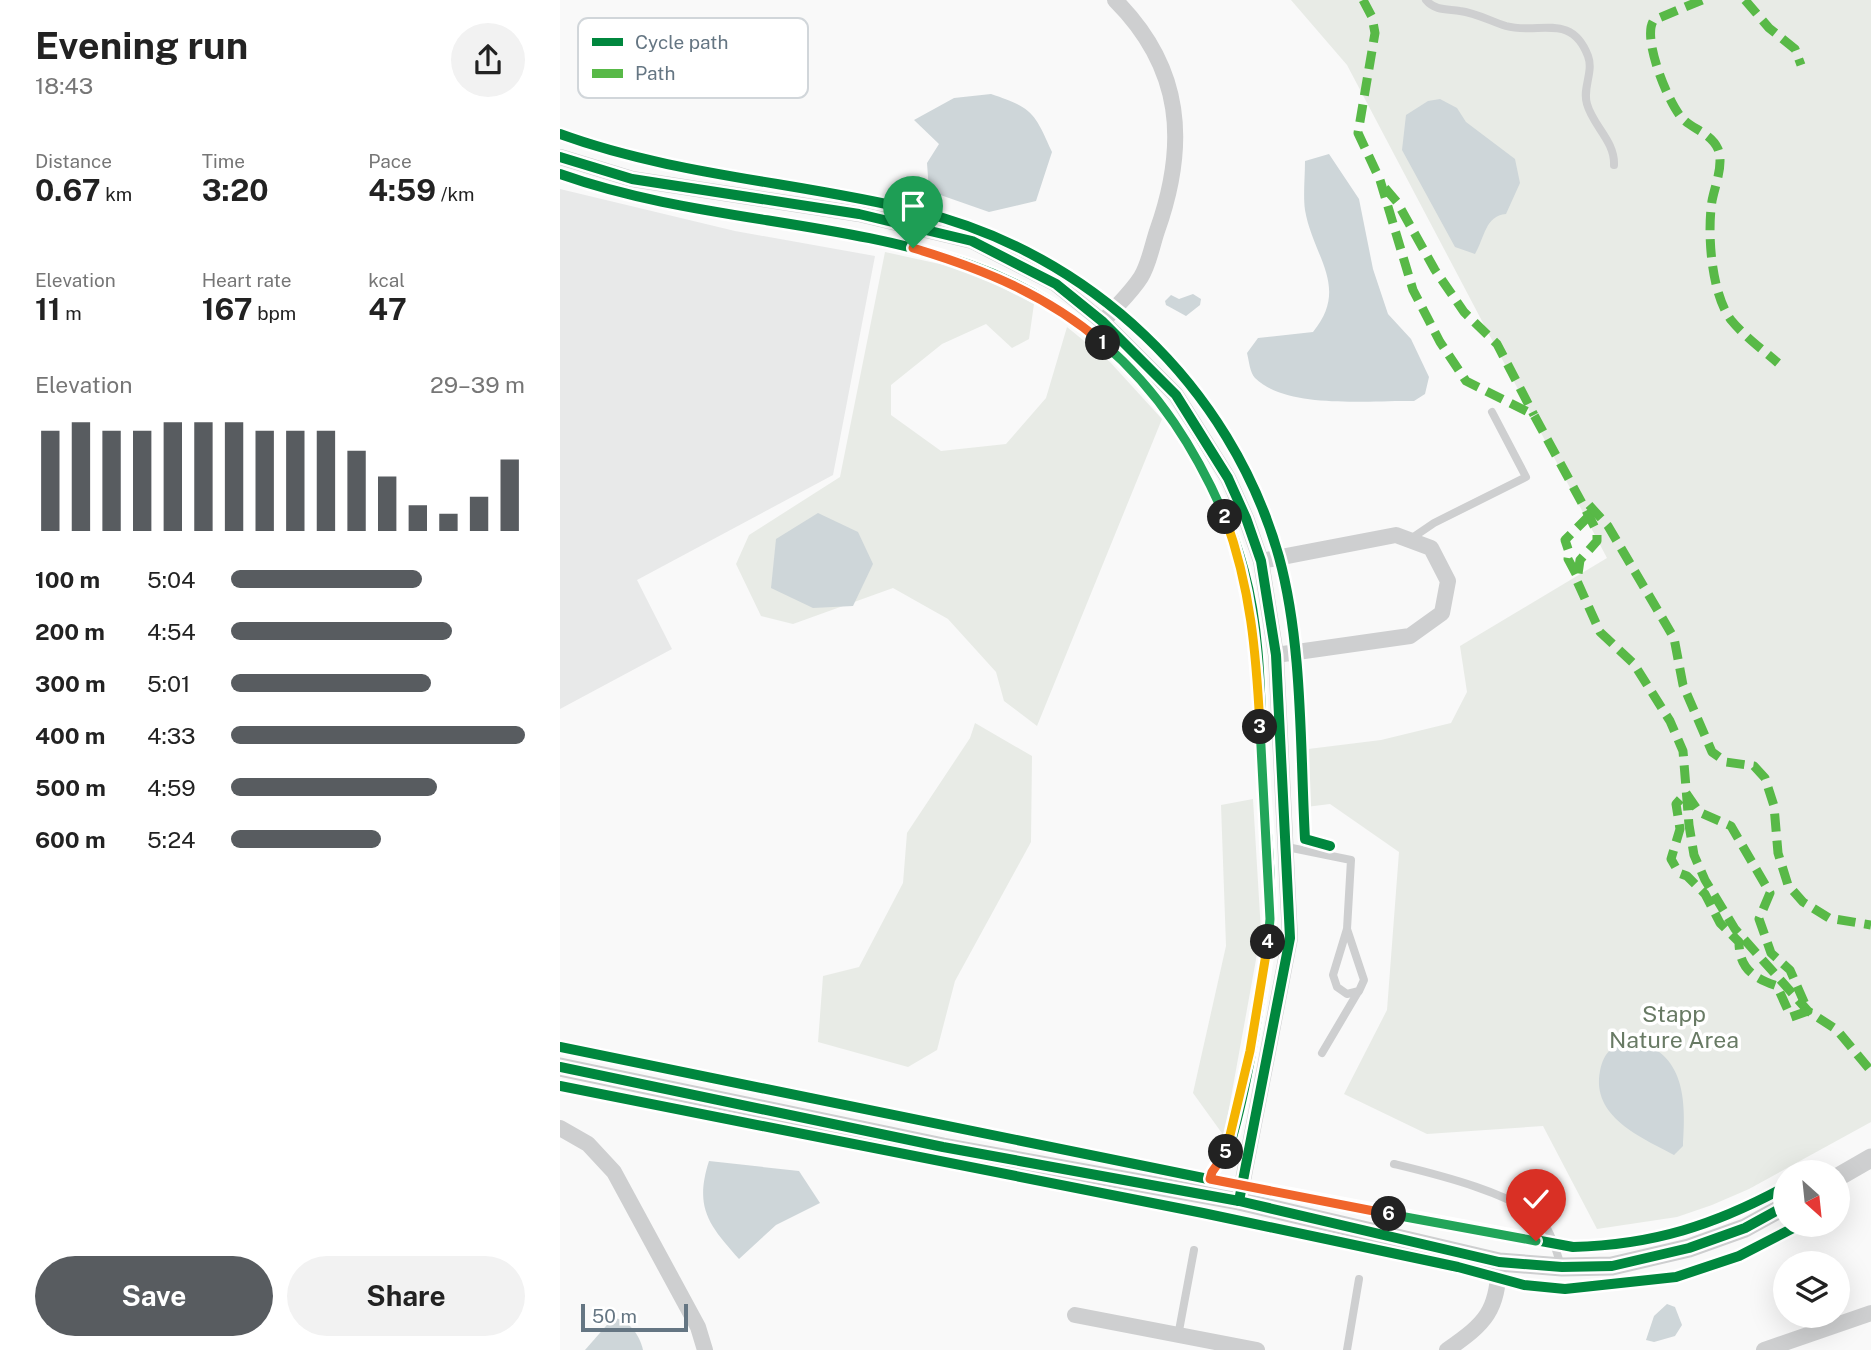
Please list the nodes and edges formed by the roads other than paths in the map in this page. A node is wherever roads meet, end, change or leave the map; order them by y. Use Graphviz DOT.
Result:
graph roads {
  1 [pos="1115,0"];
  2 [pos="1426,0"];
  3 [pos="560,157"];
  4 [pos="1614,165"];
  5 [pos="1103,322"];
  6 [pos="1492,412"];
  7 [pos="1409,540"];
  8 [pos="1261,561"];
  9 [pos="1276,655"];
  10 [pos="1287,846"];
  11 [pos="1347,929"];
  12 [pos="1359,991"];
  13 [pos="1322,1053"];
  14 [pos="560,1067"];
  15 [pos="560,1128"];
  16 [pos="1871,1158"];
  17 [pos="1394,1164"];
  18 [pos="1850,1170"];
  19 [pos="1239,1201"];
  20 [pos="1773,1213"];
  21 [pos="1194,1250"];
  22 [pos="1499,1262"];
  23 [pos="1562,1268"];
  24 [pos="1359,1279"];
  25 [pos="1871,1313"];
  26 [pos="1075,1315"];
  27 [pos="1178,1336"];
  28 [pos="1198,1345"];
  29 [pos="705,1350"];
  30 [pos="1257,1350"];
  31 [pos="1347,1350"];
  32 [pos="1447,1350"];
  33 [pos="1764,1350"];
  1 -- 5 [label="street"];
  2 -- 4 [label="lane"];
  3 -- 5 [label="street"];
  5 -- 8 [label="street"];
  6 -- 7 [label="lane"];
  7 -- 8 [label="street"];
  7 -- 9 [label="street"];
  8 -- 9 [label="street"];
  9 -- 10 [label="street"];
  10 -- 11 [label="lane"];
  10 -- 19 [label="street"];
  11 -- 12 [label="lane"];
  11 -- 12 [label="lane"];
  12 -- 13 [label="lane"];
  14 -- 19 [label="street"];
  15 -- 29 [label="street"];
  16 -- 18 [label="street"];
  17 -- 23 [label="lane"];
  19 -- 22 [label="street"];
  20 -- 23 [label="street"];
  21 -- 27 [label="lane"];
  22 -- 23 [label="street"];
  22 -- 32 [label="street"];
  24 -- 31 [label="lane"];
  25 -- 33 [label="street"];
  26 -- 27 [label="street"];
  27 -- 28 [label="street"];
  28 -- 30 [label="street"];
}
